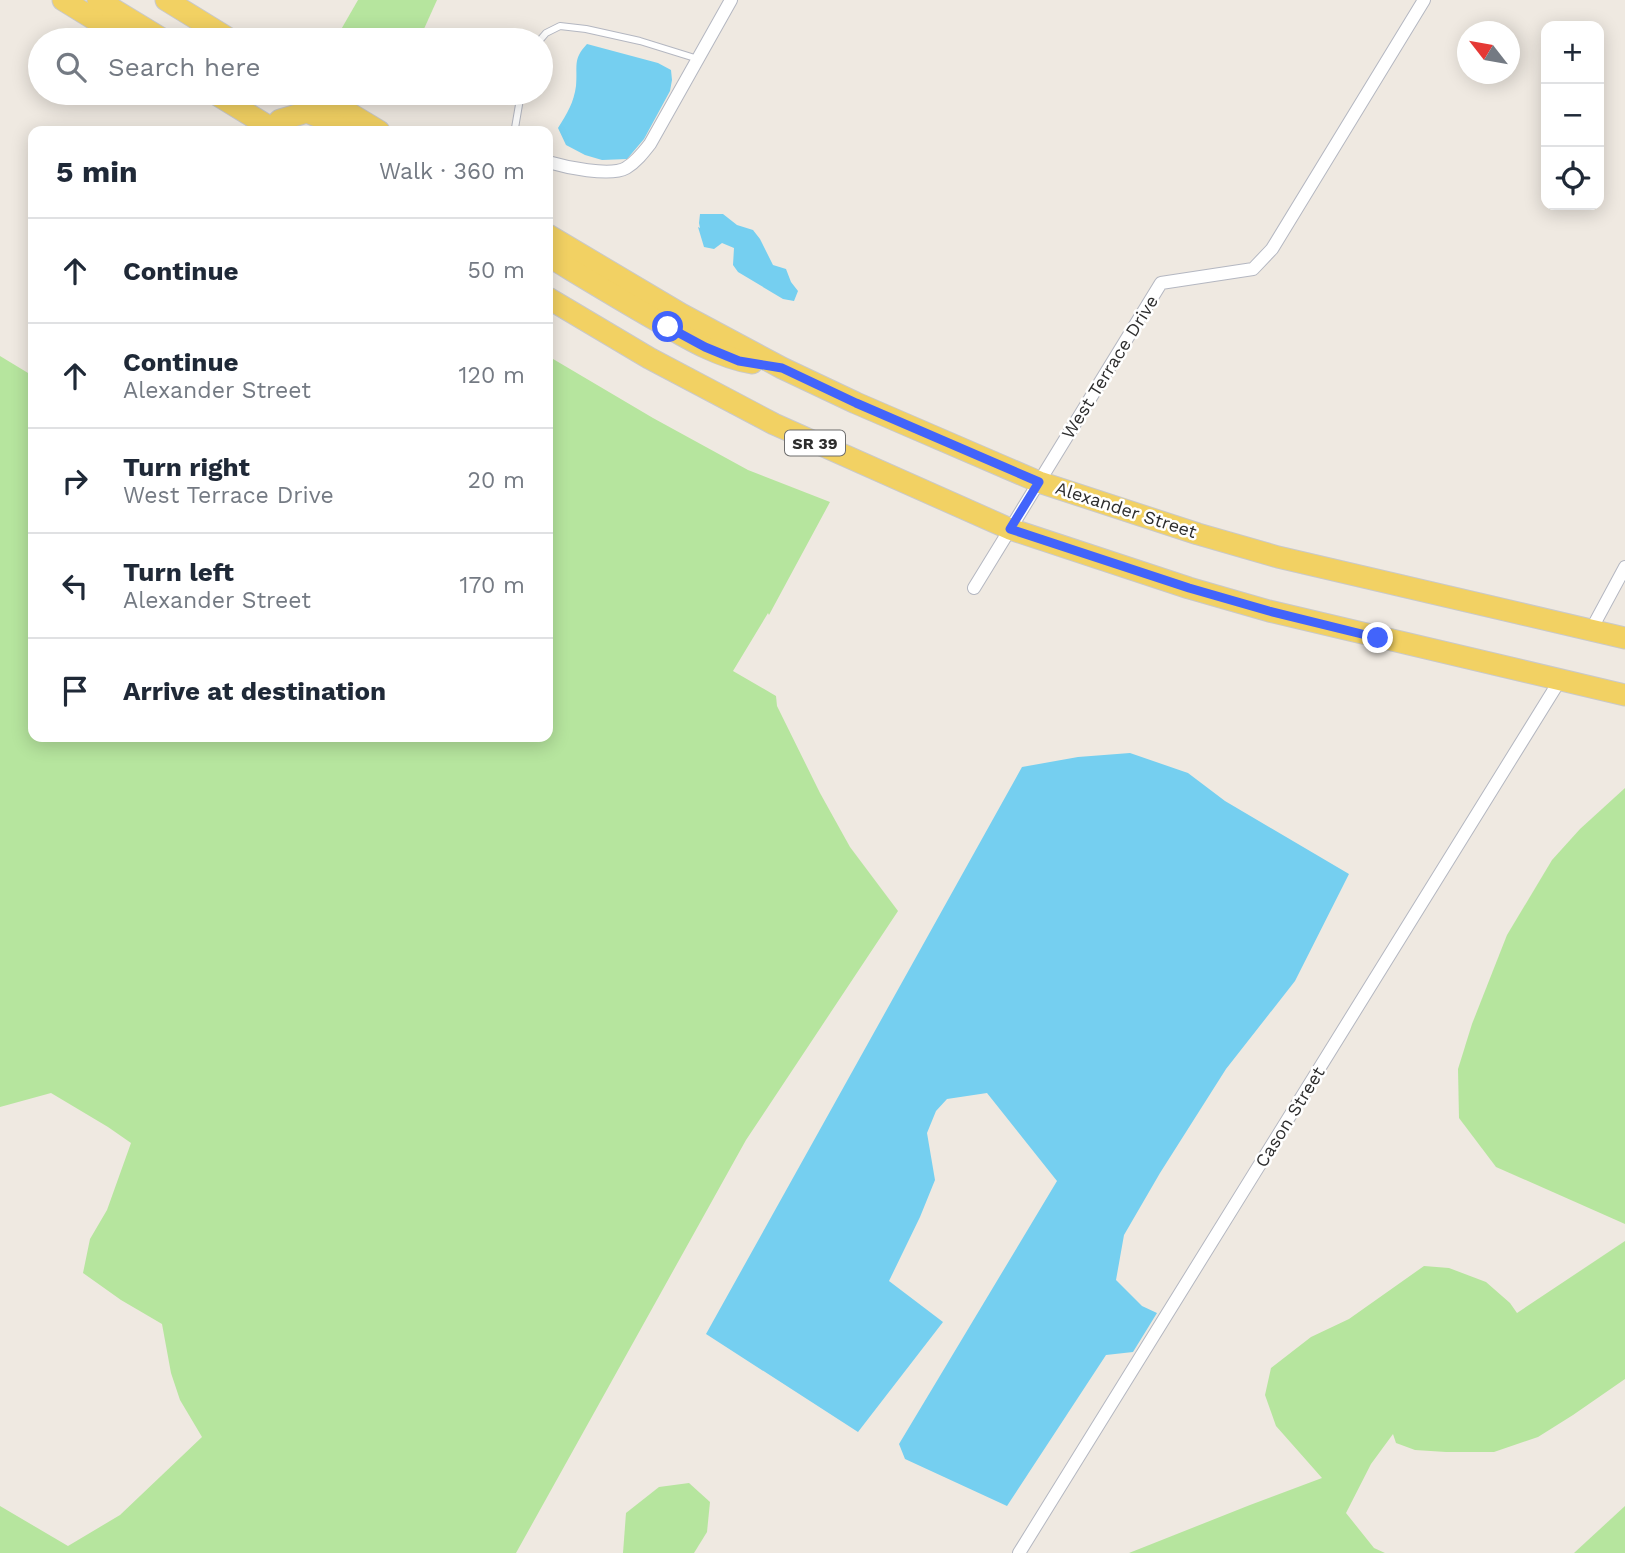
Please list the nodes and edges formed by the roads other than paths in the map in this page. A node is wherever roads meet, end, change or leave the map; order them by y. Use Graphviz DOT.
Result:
graph roads {
  1 [pos="63,0"];
  2 [pos="98,0"];
  3 [pos="166,0"];
  4 [pos="731,0"];
  5 [pos="1424,0"];
  6 [pos="108,28"];
  7 [pos="144,28"];
  8 [pos="212,28"];
  9 [pos="553,30"];
  10 [pos="698,59"];
  11 [pos="233,105"];
  12 [pos="336,105"];
  13 [pos="519,105"];
  14 [pos="268,126"];
  15 [pos="276,126"];
  16 [pos="336,126"];
  17 [pos="371,126"];
  18 [pos="515,126"];
  19 [pos="553,163"];
  20 [pos="553,238"];
  21 [pos="553,259"];
  22 [pos="553,301"];
  23 [pos="782,368"];
  24 [pos="1039,482"];
  25 [pos="1010,529"];
  26 [pos="1625,567"];
  27 [pos="974,588"];
  28 [pos="1591,631"];
  29 [pos="1625,638"];
  30 [pos="1560,680"];
  31 [pos="1625,695"];
  32 [pos="1018,1553"];
  1 -- 6 [label="main road"];
  2 -- 7 [label="main road"];
  3 -- 8 [label="main road"];
  4 -- 10 [label="street"];
  5 -- 24 [label="street, West Terrace Drive"];
  9 -- 10 [label="lane"];
  10 -- 19 [label="street"];
  11 -- 14 [label="main road"];
  12 -- 17 [label="main road"];
  13 -- 18 [label="lane"];
  15 -- 16 [label="main road"];
  20 -- 23 [label="main road, Alexander Street"];
  21 -- 23 [label="main road"];
  22 -- 25 [label="main road, SR 39"];
  23 -- 24 [label="main road, Alexander Street"];
  24 -- 25 [label="street, West Terrace Drive"];
  24 -- 28 [label="main road, Alexander Street"];
  25 -- 27 [label="street, West Terrace Drive"];
  25 -- 30 [label="main road, SR 39"];
  26 -- 28 [label="street"];
  28 -- 29 [label="main road, Alexander Street"];
  30 -- 31 [label="main road, SR 39"];
  30 -- 32 [label="street, Cason Street"];
}
